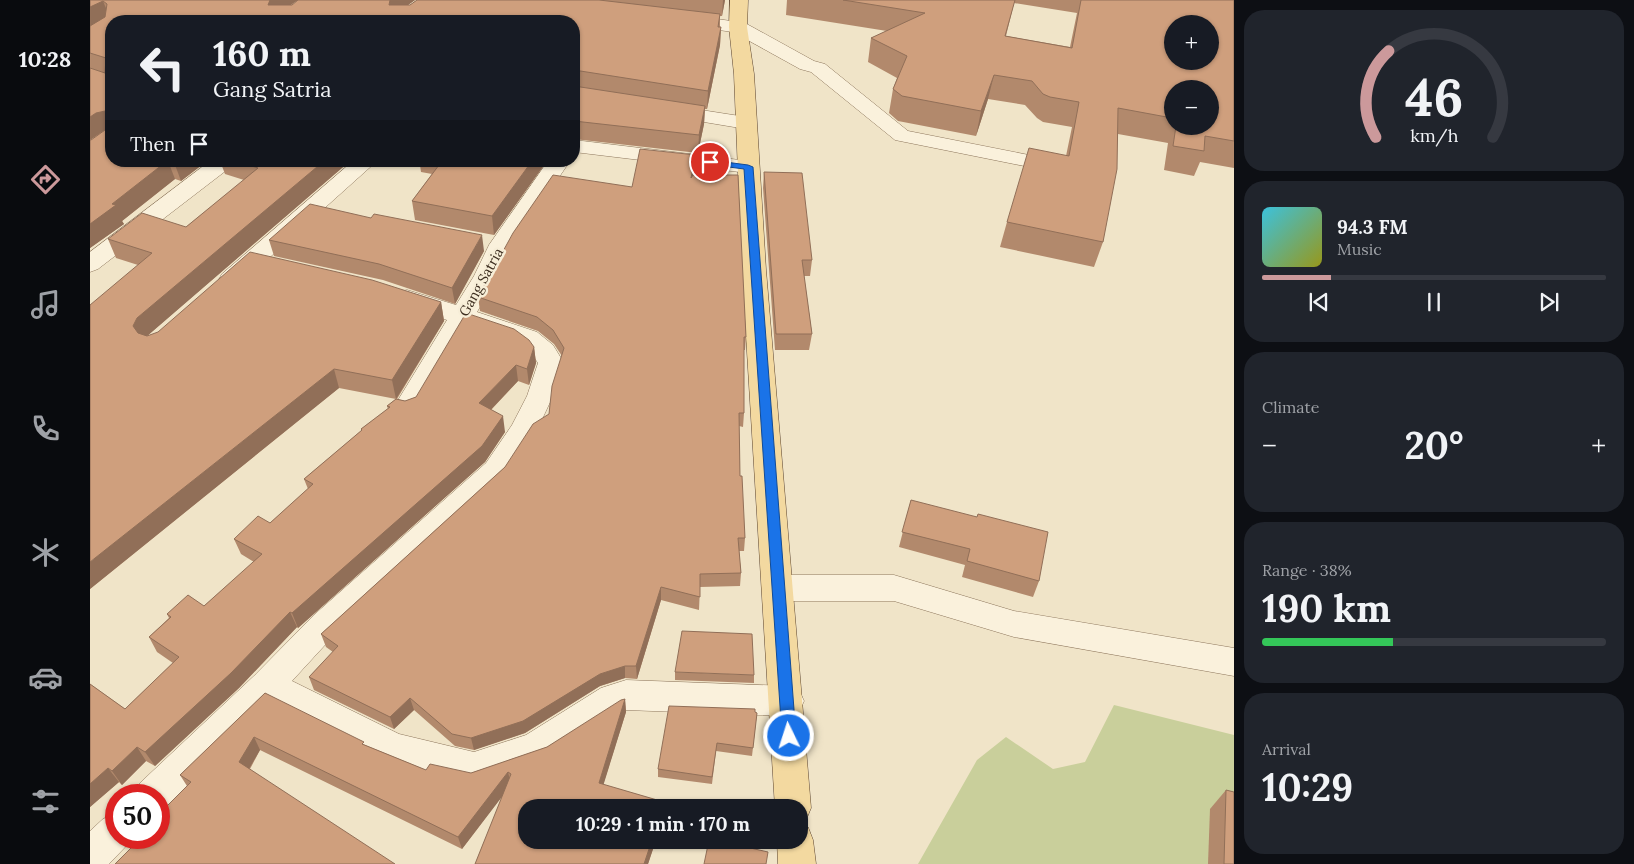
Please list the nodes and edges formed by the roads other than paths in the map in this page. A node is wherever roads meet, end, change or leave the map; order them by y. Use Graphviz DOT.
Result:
graph roads {
  1 [pos="738,0"];
  2 [pos="663,18"];
  3 [pos="738,27"];
  4 [pos="654,109"];
  5 [pos="746,123"];
  6 [pos="580,147"];
  7 [pos="1039,163"];
  8 [pos="216,167"];
  9 [pos="359,167"];
  10 [pos="554,167"];
  11 [pos="748,167"];
  12 [pos="312,209"];
  13 [pos="341,214"];
  14 [pos="252,261"];
  15 [pos="90,264"];
  16 [pos="280,267"];
  17 [pos="382,290"];
  18 [pos="216,293"];
  19 [pos="462,316"];
  20 [pos="408,405"];
  21 [pos="778,588"];
  22 [pos="1234,662"];
  23 [pos="267,685"];
  24 [pos="786,701"];
  25 [pos="164,784"];
  26 [pos="792,799"];
  27 [pos="105,842"];
  28 [pos="796,849"];
  29 [pos="90,856"];
  30 [pos="797,864"];
  1 -- 3 [label="main road"];
  2 -- 3 [label="street"];
  3 -- 5 [label="main road"];
  3 -- 7 [label="street"];
  4 -- 5 [label="street"];
  5 -- 11 [label="main road"];
  6 -- 11 [label="street"];
  8 -- 15 [label="street"];
  9 -- 12 [label="street"];
  10 -- 19 [label="street, Gang Satria"];
  11 -- 21 [label="main road"];
  12 -- 13 [label="street"];
  12 -- 14 [label="street"];
  14 -- 16 [label="street"];
  14 -- 18 [label="street"];
  17 -- 19 [label="street"];
  19 -- 20 [label="street, Gang Satria"];
  19 -- 23 [label="street"];
  21 -- 22 [label="street"];
  21 -- 24 [label="main road"];
  23 -- 24 [label="street"];
  23 -- 25 [label="street"];
  24 -- 26 [label="main road"];
  27 -- 29 [label="street"];
  28 -- 30 [label="main road"];
}
